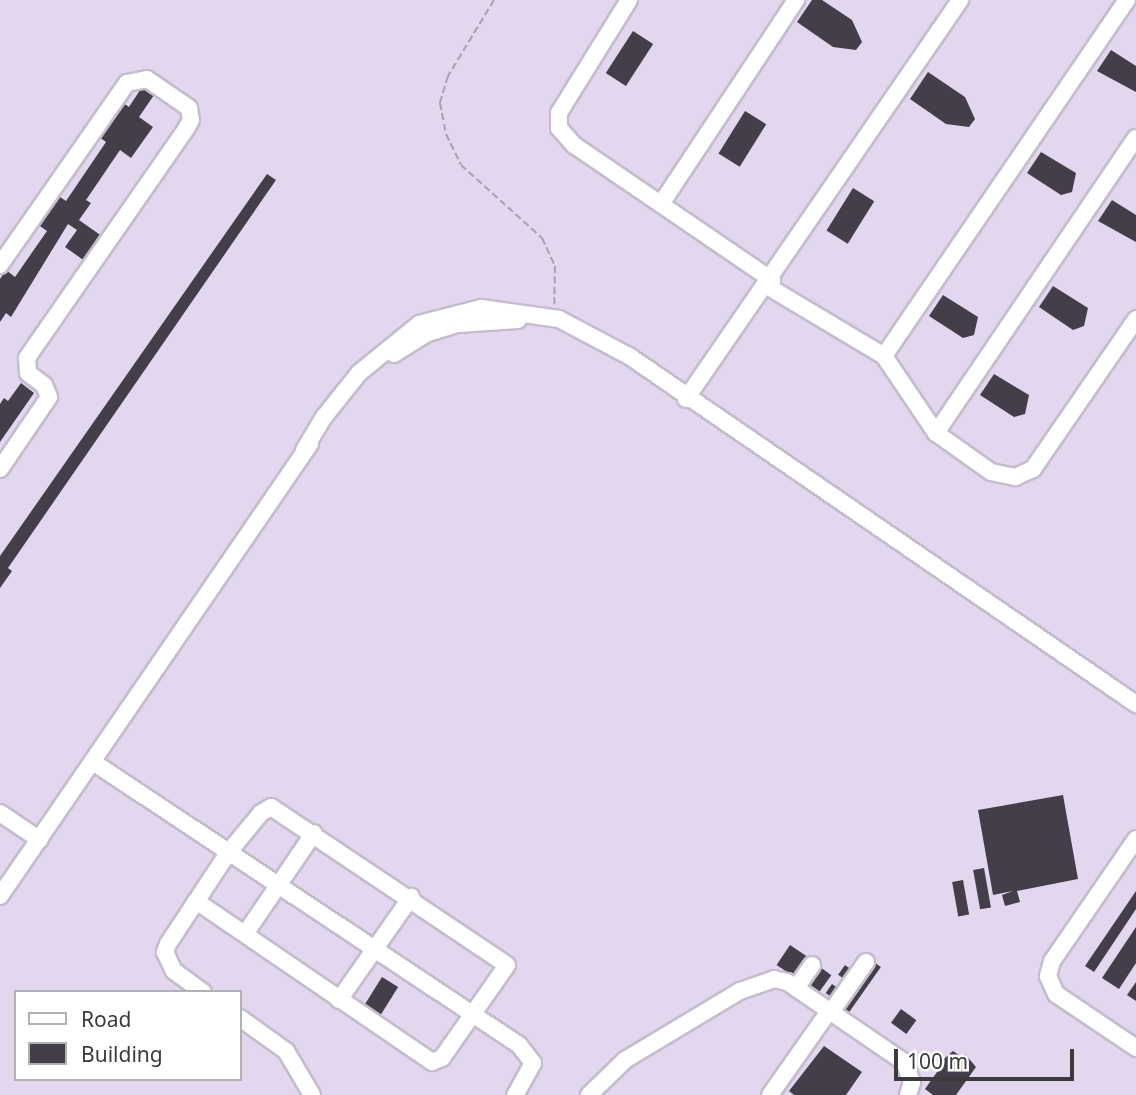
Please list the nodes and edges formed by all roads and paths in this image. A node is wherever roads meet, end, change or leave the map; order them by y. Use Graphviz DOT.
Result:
graph roads {
  1 [pos="494,0"];
  2 [pos="629,0"];
  3 [pos="796,0"];
  4 [pos="960,0"];
  5 [pos="1127,0"];
  6 [pos="1136,138"];
  7 [pos="661,204"];
  8 [pos="0,264"];
  9 [pos="769,283"];
  10 [pos="553,317"];
  11 [pos="1136,319"];
  12 [pos="884,356"];
  13 [pos="652,375"];
  14 [pos="687,399"];
  15 [pos="936,433"];
  16 [pos="304,450"];
  17 [pos="0,469"];
  18 [pos="1136,704"];
  19 [pos="93,762"];
  20 [pos="0,813"];
  21 [pos="314,833"];
  22 [pos="1136,839"];
  23 [pos="40,840"];
  24 [pos="228,853"];
  25 [pos="280,884"];
  26 [pos="0,896"];
  27 [pos="411,897"];
  28 [pos="196,901"];
  29 [pos="245,934"];
  30 [pos="375,948"];
  31 [pos="866,962"];
  32 [pos="812,965"];
  33 [pos="796,988"];
  34 [pos="200,990"];
  35 [pos="339,1000"];
  36 [pos="830,1011"];
  37 [pos="474,1015"];
  38 [pos="242,1019"];
  39 [pos="1136,1048"];
  40 [pos="312,1095"];
  41 [pos="515,1095"];
  42 [pos="589,1095"];
  43 [pos="771,1095"];
  44 [pos="908,1095"];
  1 -- 10 [label="path"];
  2 -- 7 [label="street"];
  3 -- 7 [label="street"];
  4 -- 9 [label="street"];
  5 -- 12 [label="street"];
  6 -- 15 [label="street"];
  7 -- 9 [label="street"];
  8 -- 17 [label="street"];
  9 -- 12 [label="street"];
  9 -- 14 [label="street"];
  10 -- 13 [label="street"];
  10 -- 16 [label="street"];
  11 -- 15 [label="street"];
  12 -- 15 [label="street"];
  13 -- 14 [label="street"];
  13 -- 16 [label="street"];
  14 -- 18 [label="street"];
  16 -- 19 [label="street"];
  19 -- 23 [label="street"];
  19 -- 24 [label="street"];
  20 -- 23 [label="street"];
  21 -- 24 [label="street"];
  21 -- 25 [label="street"];
  21 -- 27 [label="street"];
  22 -- 39 [label="street"];
  23 -- 26 [label="street"];
  24 -- 25 [label="street"];
  24 -- 28 [label="street"];
  25 -- 29 [label="street"];
  25 -- 30 [label="street"];
  27 -- 30 [label="street"];
  27 -- 37 [label="street"];
  28 -- 29 [label="street"];
  28 -- 34 [label="street"];
  29 -- 35 [label="street"];
  30 -- 35 [label="street"];
  30 -- 37 [label="street"];
  31 -- 36 [label="street"];
  32 -- 33 [label="street"];
  33 -- 36 [label="street"];
  33 -- 42 [label="street"];
  35 -- 37 [label="street"];
  36 -- 43 [label="street"];
  36 -- 44 [label="street"];
  37 -- 41 [label="street"];
  38 -- 40 [label="street"];
}
